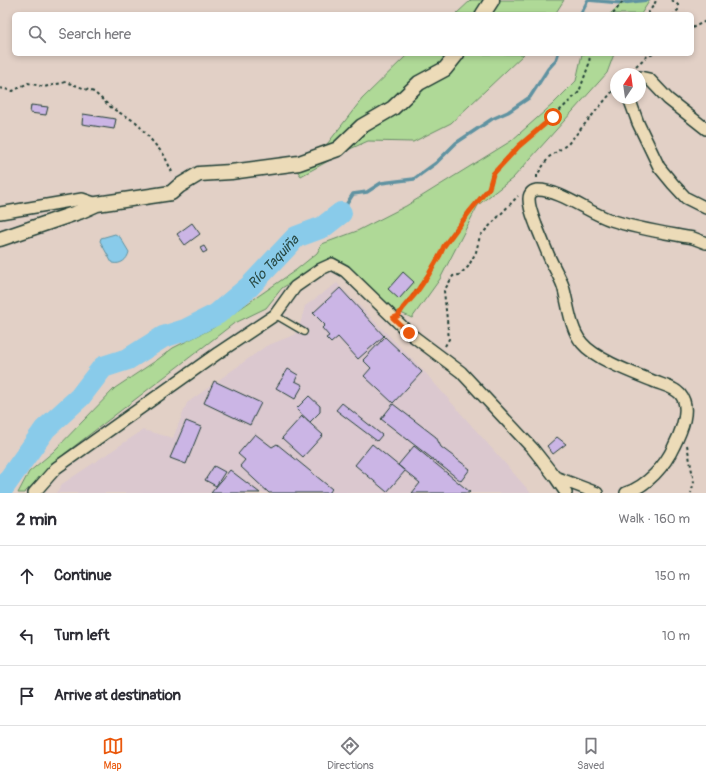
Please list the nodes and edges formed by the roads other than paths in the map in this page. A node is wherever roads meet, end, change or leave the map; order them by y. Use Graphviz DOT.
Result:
graph roads {
  1 [pos="492,0"];
  2 [pos="484,12"];
  3 [pos="455,56"];
  4 [pos="646,78"];
  5 [pos="631,104"];
  6 [pos="706,129"];
  7 [pos="97,204"];
  8 [pos="706,208"];
  9 [pos="0,213"];
  10 [pos="0,239"];
  11 [pos="706,243"];
  12 [pos="275,315"];
  13 [pos="304,332"];
  14 [pos="555,477"];
  15 [pos="34,493"];
  16 [pos="566,493"];
  17 [pos="597,493"];
  18 [pos="626,493"];
  1 -- 2 [label="street"];
  3 -- 7 [label="street"];
  4 -- 6 [label="street"];
  5 -- 8 [label="street"];
  7 -- 9 [label="street"];
  7 -- 10 [label="street"];
  11 -- 18 [label="street"];
  12 -- 13 [label="lane"];
  12 -- 14 [label="street"];
  12 -- 15 [label="street"];
  14 -- 16 [label="street"];
  14 -- 17 [label="street"];
}
